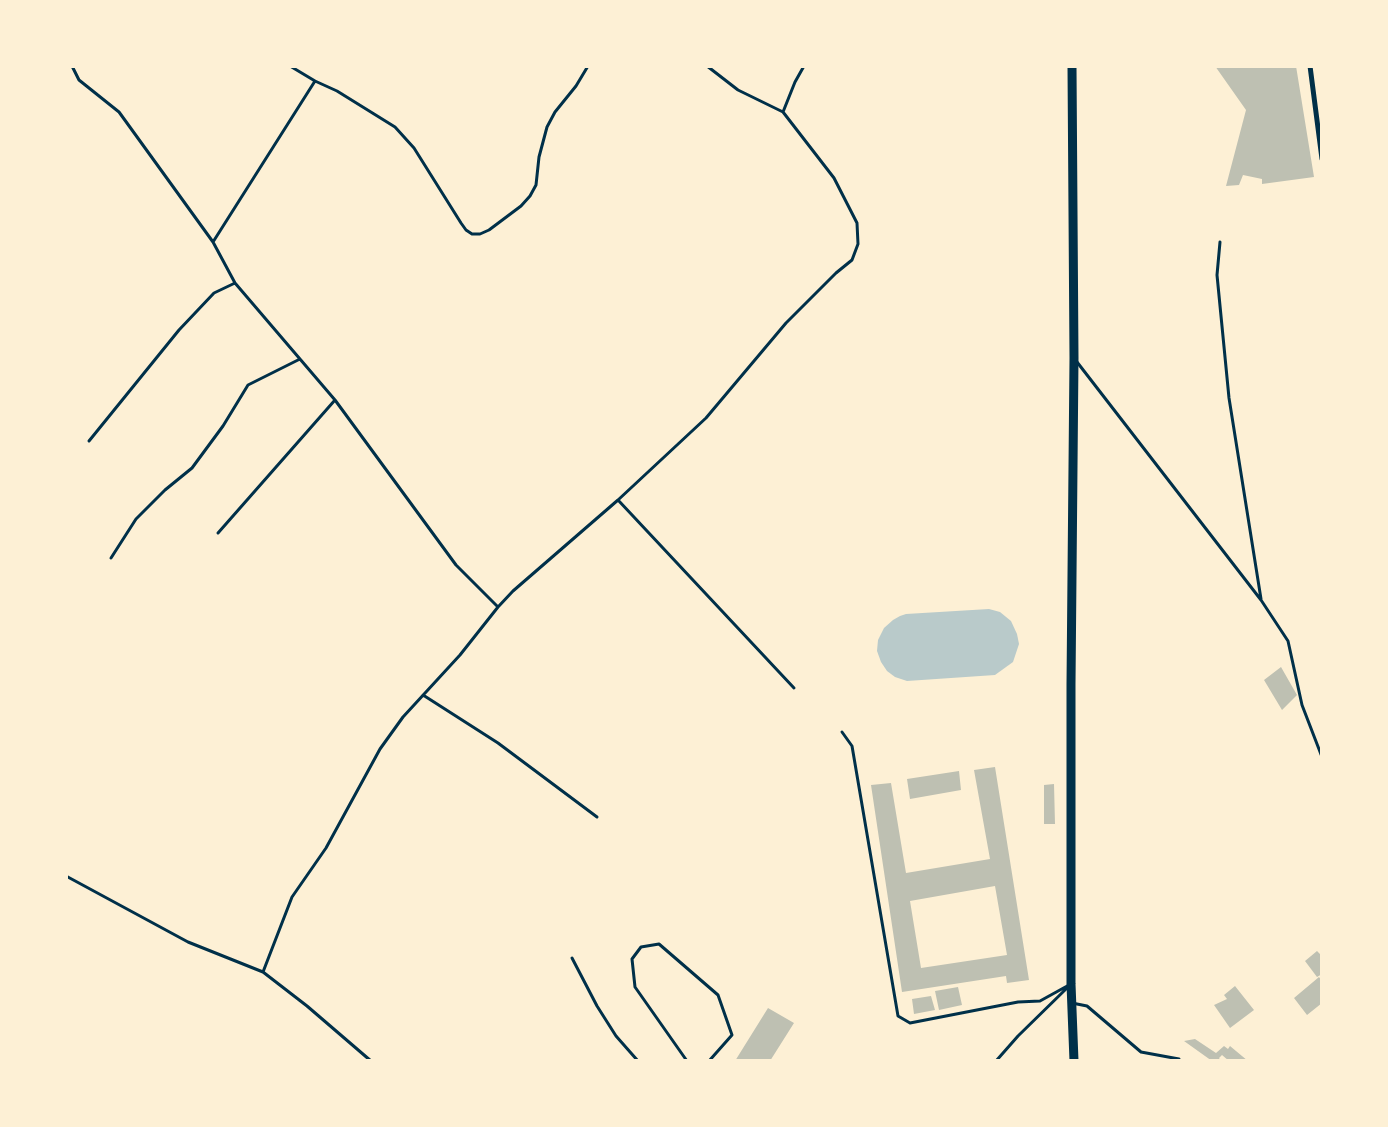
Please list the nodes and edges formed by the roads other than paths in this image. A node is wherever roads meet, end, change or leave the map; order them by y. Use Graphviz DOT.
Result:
graph roads {
  1 [pos="72,66"];
  2 [pos="290,66"];
  3 [pos="588,66"];
  4 [pos="707,66"];
  5 [pos="804,66"];
  6 [pos="1072,66"];
  7 [pos="1310,66"];
  8 [pos="315,81"];
  9 [pos="783,112"];
  10 [pos="1322,159"];
  11 [pos="213,242"];
  12 [pos="1220,242"];
  13 [pos="236,282"];
  14 [pos="300,358"];
  15 [pos="1074,358"];
  16 [pos="335,400"];
  17 [pos="89,441"];
  18 [pos="618,500"];
  19 [pos="218,533"];
  20 [pos="111,558"];
  21 [pos="1261,600"];
  22 [pos="498,607"];
  23 [pos="794,688"];
  24 [pos="423,695"];
  25 [pos="842,732"];
  26 [pos="1322,757"];
  27 [pos="598,817"];
  28 [pos="66,876"];
  29 [pos="572,958"];
  30 [pos="264,972"];
  31 [pos="1071,984"];
  32 [pos="1072,1003"];
  33 [pos="1179,1059"];
  34 [pos="371,1061"];
  35 [pos="638,1061"];
  36 [pos="686,1061"];
  37 [pos="709,1061"];
  38 [pos="996,1061"];
  39 [pos="1074,1061"];
  1 -- 11 [label="lane"];
  2 -- 8 [label="lane"];
  3 -- 8 [label="lane"];
  4 -- 9 [label="lane"];
  5 -- 9 [label="lane"];
  6 -- 15 [label="street"];
  7 -- 10 [label="street"];
  8 -- 11 [label="lane"];
  9 -- 18 [label="lane"];
  11 -- 13 [label="lane"];
  12 -- 21 [label="lane"];
  13 -- 14 [label="lane"];
  13 -- 17 [label="lane"];
  14 -- 16 [label="lane"];
  14 -- 20 [label="lane"];
  15 -- 21 [label="lane"];
  15 -- 31 [label="street"];
  16 -- 19 [label="lane"];
  16 -- 22 [label="lane"];
  18 -- 22 [label="lane"];
  18 -- 23 [label="lane"];
  21 -- 26 [label="lane"];
  22 -- 24 [label="lane"];
  24 -- 27 [label="lane"];
  24 -- 30 [label="lane"];
  25 -- 31 [label="lane"];
  28 -- 30 [label="lane"];
  29 -- 35 [label="lane"];
  30 -- 34 [label="lane"];
  31 -- 32 [label="street"];
  31 -- 38 [label="lane"];
  32 -- 33 [label="lane"];
  32 -- 39 [label="street"];
  36 -- 37 [label="lane"];
}
